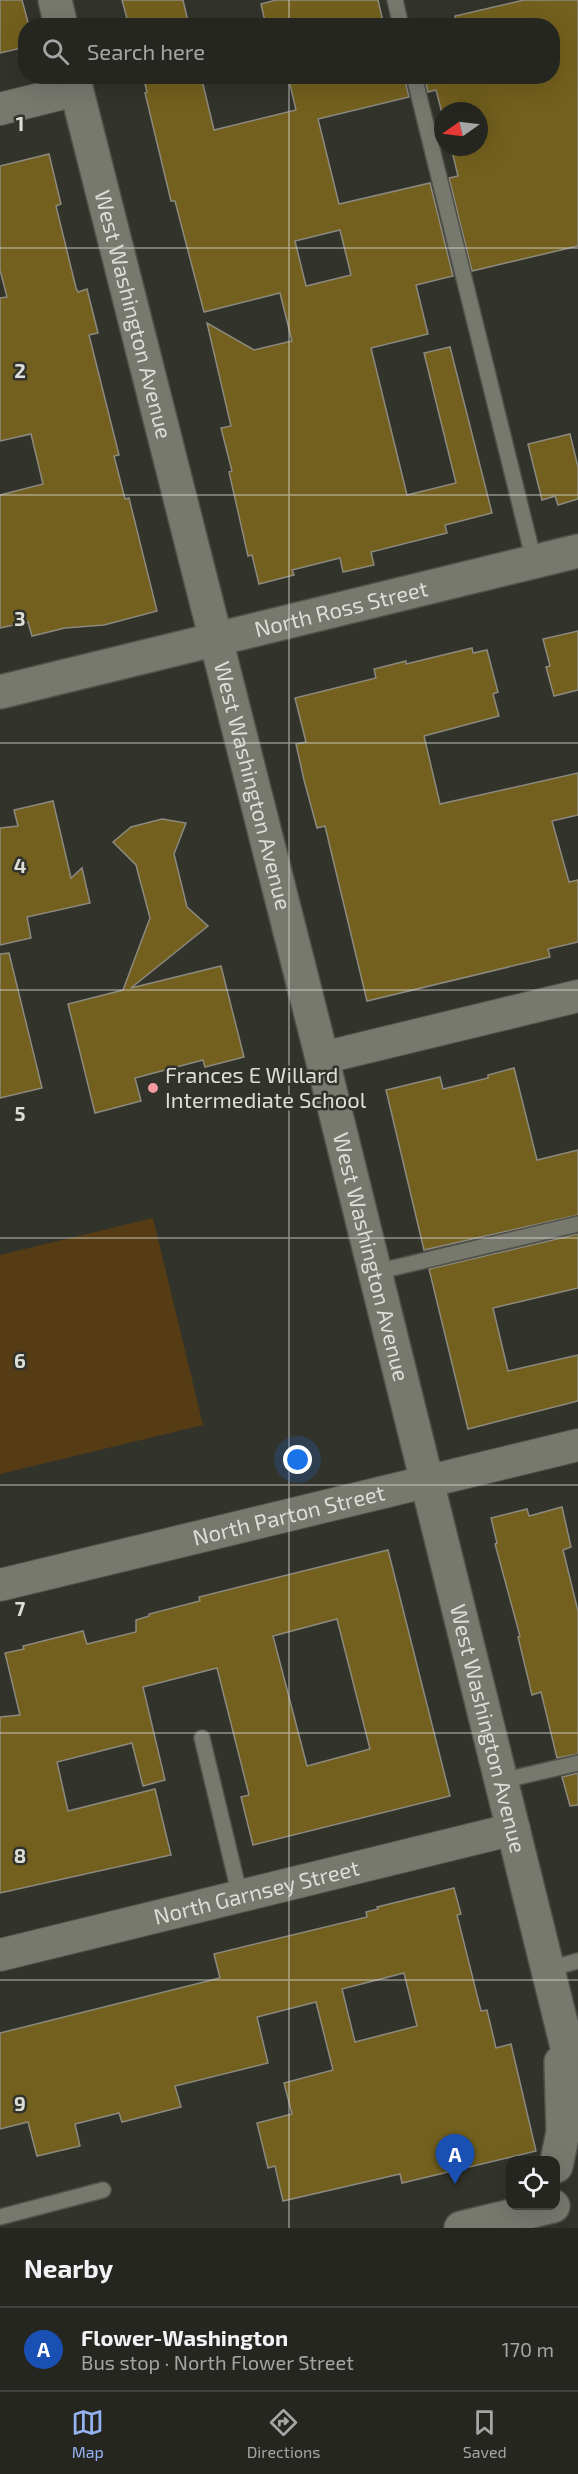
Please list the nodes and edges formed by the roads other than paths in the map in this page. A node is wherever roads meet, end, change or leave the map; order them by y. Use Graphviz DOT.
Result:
graph roads {
  1 [pos="55,0"];
  2 [pos="395,0"];
  3 [pos="59,18"];
  4 [pos="399,18"];
  5 [pos="71,84"];
  6 [pos="74,84"];
  7 [pos="416,84"];
  8 [pos="0,109"];
  9 [pos="578,551"];
  10 [pos="534,561"];
  11 [pos="215,640"];
  12 [pos="0,692"];
  13 [pos="578,996"];
  14 [pos="322,1058"];
  15 [pos="578,1224"];
  16 [pos="376,1272"];
  17 [pos="578,1445"];
  18 [pos="427,1482"];
  19 [pos="0,1585"];
  20 [pos="202,1738"];
  21 [pos="578,1763"];
  22 [pos="501,1781"];
  23 [pos="513,1829"];
  24 [pos="240,1896"];
  25 [pos="0,1955"];
  26 [pos="563,1965"];
  27 [pos="561,2024"];
  28 [pos="578,2091"];
  29 [pos="557,2156"];
  30 [pos="103,2190"];
  31 [pos="578,2200"];
  32 [pos="560,2204"];
  33 [pos="533,2210"];
  34 [pos="0,2217"];
  35 [pos="460,2228"];
  1 -- 3 [label="street"];
  2 -- 4 [label="lane"];
  5 -- 8 [label="street"];
  6 -- 11 [label="street, West Washington Avenue"];
  7 -- 10 [label="lane"];
  9 -- 10 [label="street, North Ross Street"];
  10 -- 11 [label="street, North Ross Street"];
  11 -- 12 [label="street, North Ross Street"];
  11 -- 14 [label="street, West Washington Avenue"];
  13 -- 14 [label="street"];
  14 -- 16 [label="street, West Washington Avenue"];
  15 -- 16 [label="lane"];
  16 -- 18 [label="street, West Washington Avenue"];
  17 -- 18 [label="street, North Parton Street"];
  18 -- 19 [label="street, North Parton Street"];
  18 -- 22 [label="street, West Washington Avenue"];
  20 -- 24 [label="lane"];
  21 -- 22 [label="lane"];
  22 -- 23 [label="street, West Washington Avenue"];
  23 -- 24 [label="street, North Garnsey Street"];
  23 -- 26 [label="street, West Washington Avenue"];
  24 -- 25 [label="street, North Garnsey Street"];
  26 -- 27 [label="street, West Washington Avenue"];
  27 -- 28 [label="street, West Washington Avenue"];
  27 -- 29 [label="street"];
  30 -- 34 [label="lane"];
  31 -- 32 [label="street"];
  33 -- 35 [label="street"];
}
